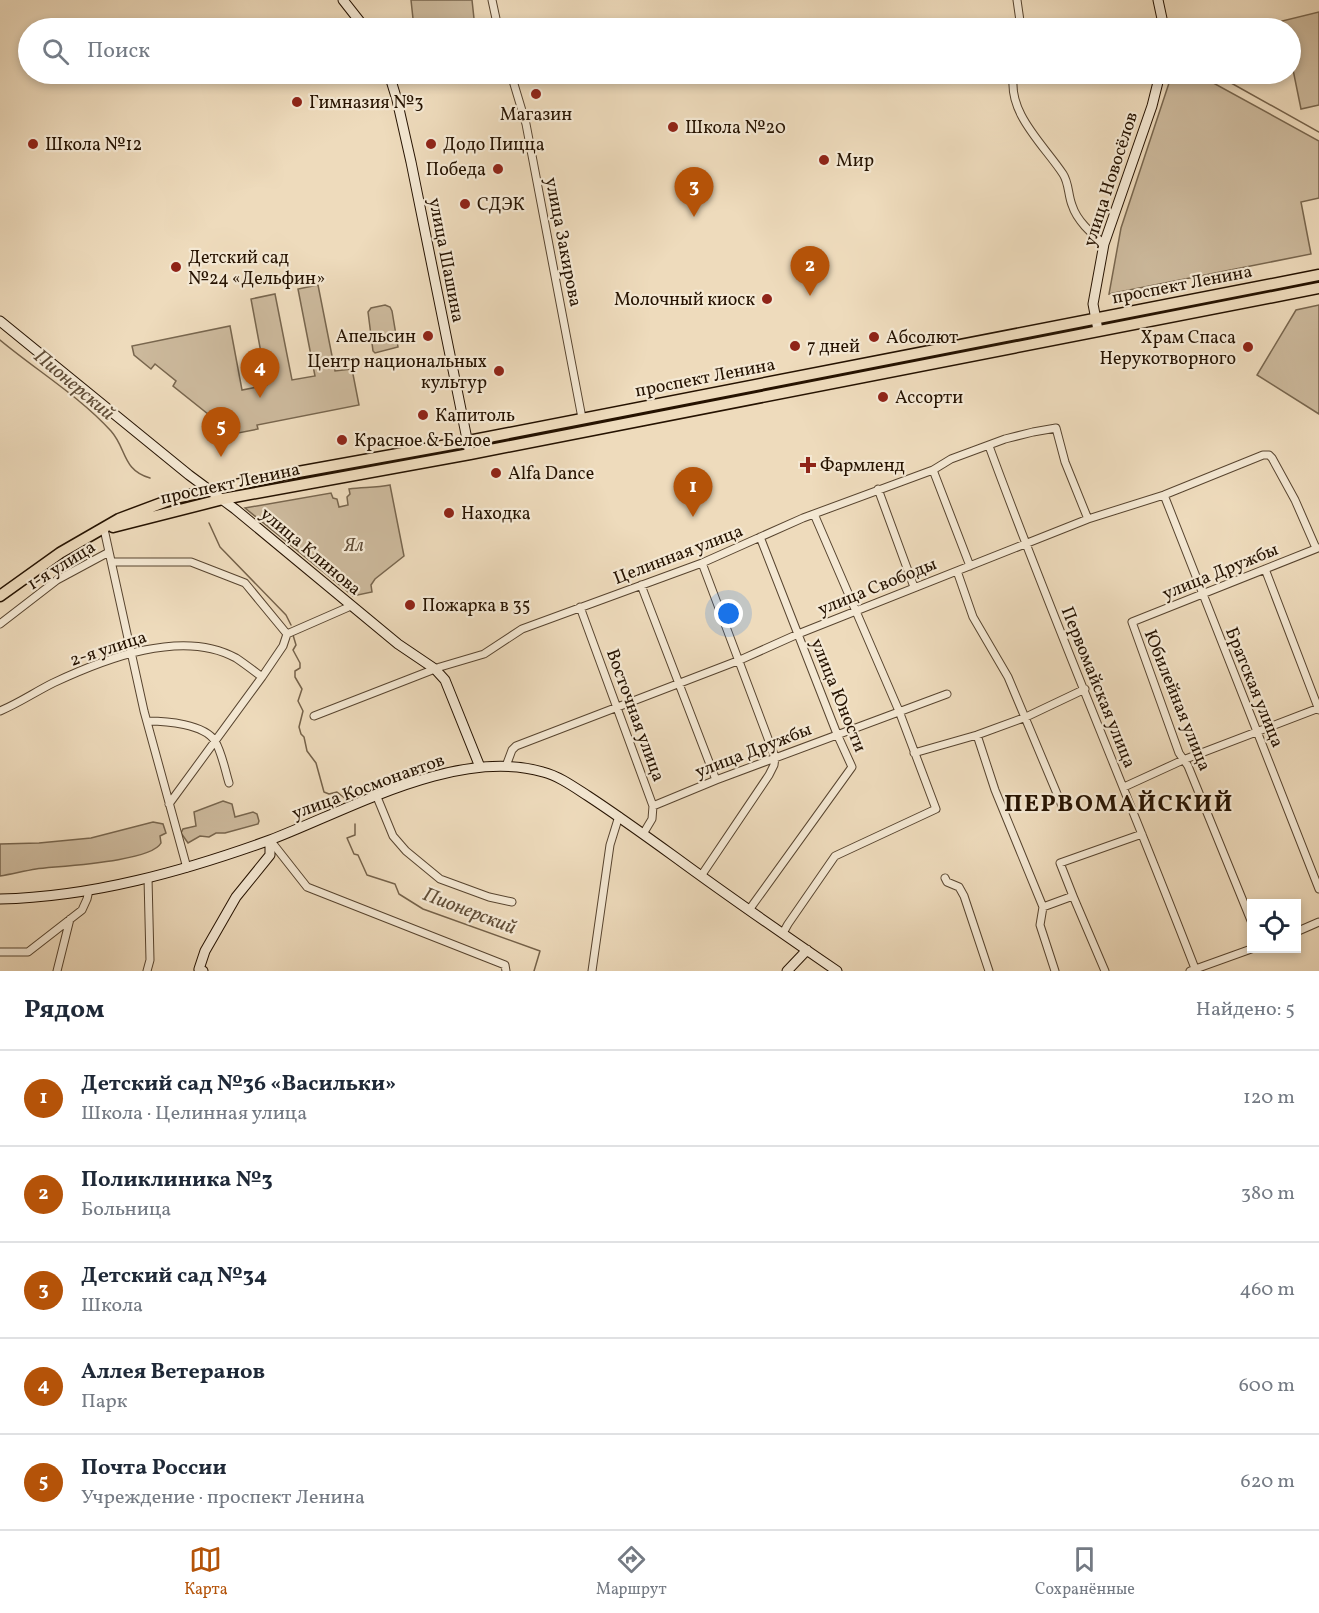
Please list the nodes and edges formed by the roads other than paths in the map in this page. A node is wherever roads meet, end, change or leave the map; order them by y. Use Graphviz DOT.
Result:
graph roads {
  1 [pos="343,0"];
  2 [pos="492,0"];
  3 [pos="1017,0"];
  4 [pos="1158,0"];
  5 [pos="357,18"];
  6 [pos="496,18"];
  7 [pos="1020,18"];
  8 [pos="1162,18"];
  9 [pos="392,84"];
  10 [pos="514,84"];
  11 [pos="1013,84"];
  12 [pos="1158,84"];
  13 [pos="1104,244"];
  14 [pos="1319,275"];
  15 [pos="1319,288"];
  16 [pos="1095,318"];
  17 [pos="0,321"];
  18 [pos="1098,330"];
  19 [pos="712,393"];
  20 [pos="715,406"];
  21 [pos="582,418"];
  22 [pos="467,441"];
  23 [pos="989,446"];
  24 [pos="470,454"];
  25 [pos="933,470"];
  26 [pos="878,489"];
  27 [pos="210,490"];
  28 [pos="1164,495"];
  29 [pos="223,499"];
  30 [pos="814,514"];
  31 [pos="1088,519"];
  32 [pos="104,529"];
  33 [pos="760,537"];
  34 [pos="1024,544"];
  35 [pos="1318,548"];
  36 [pos="109,552"];
  37 [pos="111,562"];
  38 [pos="702,563"];
  39 [pos="970,566"];
  40 [pos="1265,569"];
  41 [pos="957,571"];
  42 [pos="641,585"];
  43 [pos="914,587"];
  44 [pos="1203,595"];
  45 [pos="0,596"];
  46 [pos="351,606"];
  47 [pos="579,607"];
  48 [pos="856,611"];
  49 [pos="1132,622"];
  50 [pos="0,624"];
  51 [pos="287,634"];
  52 [pos="798,634"];
  53 [pos="130,653"];
  54 [pos="740,660"];
  55 [pos="435,669"];
  56 [pos="262,677"];
  57 [pos="679,683"];
  58 [pos="1085,689"];
  59 [pos="947,694"];
  60 [pos="617,708"];
  61 [pos="1319,708"];
  62 [pos="0,711"];
  63 [pos="898,711"];
  64 [pos="314,716"];
  65 [pos="1026,717"];
  66 [pos="147,722"];
  67 [pos="1257,731"];
  68 [pos="837,734"];
  69 [pos="977,735"];
  70 [pos="214,740"];
  71 [pos="914,753"];
  72 [pos="775,757"];
  73 [pos="1183,760"];
  74 [pos="506,766"];
  75 [pos="480,767"];
  76 [pos="716,780"];
  77 [pos="229,783"];
  78 [pos="1124,787"];
  79 [pos="377,797"];
  80 [pos="169,804"];
  81 [pos="653,806"];
  82 [pos="1063,807"];
  83 [pos="619,816"];
  84 [pos="643,834"];
  85 [pos="1142,834"];
  86 [pos="270,840"];
  87 [pos="187,868"];
  88 [pos="701,876"];
  89 [pos="148,878"];
  90 [pos="945,878"];
  91 [pos="1319,889"];
  92 [pos="89,890"];
  93 [pos="1073,896"];
  94 [pos="0,899"];
  95 [pos="512,902"];
  96 [pos="1043,907"];
  97 [pos="749,910"];
  98 [pos="1247,913"];
  99 [pos="70,919"];
  100 [pos="1319,922"];
  101 [pos="1301,930"];
  102 [pos="783,933"];
  103 [pos="807,950"];
  104 [pos="1247,951"];
  105 [pos="0,952"];
  106 [pos="200,970"];
  107 [pos="1193,970"];
  108 [pos="57,971"];
  109 [pos="147,971"];
  110 [pos="506,971"];
  111 [pos="592,971"];
  112 [pos="787,971"];
  113 [pos="837,971"];
  114 [pos="989,971"];
  115 [pos="1055,971"];
  116 [pos="1105,971"];
  1 -- 5 [label="street"];
  2 -- 6 [label="street"];
  3 -- 7 [label="street"];
  4 -- 8 [label="street"];
  9 -- 22 [label="street, улица Шашина"];
  10 -- 21 [label="street, улица Закирова"];
  11 -- 13 [label="street"];
  12 -- 13 [label="street, улица Новосёлов"];
  13 -- 16 [label="street, улица Новосёлов"];
  14 -- 16 [label="main road, проспект Ленина"];
  15 -- 18 [label="main road, проспект Ленина"];
  16 -- 18 [label="street, улица Новосёлов"];
  16 -- 19 [label="main road, проспект Ленина"];
  17 -- 27 [label="street, улица Клинова"];
  18 -- 20 [label="main road, проспект Ленина"];
  19 -- 20 [label="main road"];
  19 -- 21 [label="main road, проспект Ленина"];
  20 -- 24 [label="main road, проспект Ленина"];
  21 -- 22 [label="main road, проспект Ленина"];
  22 -- 24 [label="street, улица Шашина"];
  22 -- 27 [label="main road, проспект Ленина"];
  23 -- 25 [label="street, Целинная улица"];
  23 -- 31 [label="street, Целинная улица"];
  23 -- 34 [label="street, Первомайская улица"];
  24 -- 29 [label="main road, проспект Ленина"];
  25 -- 26 [label="street, Целинная улица"];
  25 -- 39 [label="street"];
  26 -- 30 [label="street, Целинная улица"];
  26 -- 43 [label="street"];
  27 -- 29 [label="street, улица Клинова"];
  27 -- 32 [label="main road, проспект Ленина"];
  28 -- 31 [label="street, улица Свободы"];
  28 -- 35 [label="street, улица Свободы"];
  28 -- 44 [label="street, Братская улица"];
  29 -- 32 [label="main road, проспект Ленина"];
  29 -- 46 [label="street, улица Клинова"];
  30 -- 33 [label="street, Целинная улица"];
  30 -- 48 [label="street"];
  31 -- 34 [label="street, улица Свободы"];
  32 -- 36 [label="street"];
  32 -- 45 [label="main road, проспект Ленина"];
  33 -- 38 [label="street, Целинная улица"];
  33 -- 52 [label="street, улица Юности"];
  34 -- 39 [label="street, улица Свободы"];
  34 -- 58 [label="street, Первомайская улица"];
  35 -- 40 [label="street, улица Дружбы"];
  36 -- 37 [label="street"];
  36 -- 50 [label="street, 1-я улица"];
  37 -- 51 [label="street, 1-я улица"];
  37 -- 53 [label="street"];
  38 -- 42 [label="street, Целинная улица"];
  38 -- 54 [label="street"];
  39 -- 41 [label="street, улица Свободы"];
  40 -- 44 [label="street, улица Дружбы"];
  40 -- 61 [label="street"];
  41 -- 43 [label="street, улица Свободы"];
  41 -- 65 [label="street"];
  42 -- 47 [label="street, Целинная улица"];
  42 -- 57 [label="street"];
  43 -- 48 [label="street, улица Свободы"];
  44 -- 49 [label="street, улица Дружбы"];
  44 -- 67 [label="street, Братская улица"];
  46 -- 51 [label="street"];
  46 -- 55 [label="street, улица Клинова"];
  47 -- 55 [label="street, Целинная улица"];
  47 -- 60 [label="street, Восточная улица"];
  48 -- 52 [label="street, улица Свободы"];
  48 -- 63 [label="street"];
  49 -- 73 [label="street, Юбилейная улица"];
  51 -- 56 [label="street"];
  52 -- 54 [label="street, улица Свободы"];
  52 -- 68 [label="street, улица Юности"];
  53 -- 56 [label="street, 2-я улица"];
  53 -- 62 [label="street, 2-я улица"];
  53 -- 66 [label="street"];
  54 -- 57 [label="street, улица Свободы"];
  54 -- 72 [label="street"];
  55 -- 64 [label="street, Целинная улица"];
  55 -- 75 [label="street"];
  56 -- 70 [label="street"];
  57 -- 60 [label="street, улица Свободы"];
  57 -- 76 [label="street"];
  58 -- 65 [label="street"];
  58 -- 78 [label="street, Первомайская улица"];
  59 -- 63 [label="street, улица Дружбы"];
  60 -- 74 [label="street, улица Свободы"];
  60 -- 81 [label="street, Восточная улица"];
  61 -- 67 [label="street"];
  63 -- 68 [label="street, улица Дружбы"];
  63 -- 71 [label="street"];
  65 -- 69 [label="street"];
  65 -- 82 [label="street"];
  66 -- 70 [label="street"];
  66 -- 80 [label="street"];
  67 -- 73 [label="street"];
  67 -- 91 [label="street, Братская улица"];
  68 -- 72 [label="street, улица Дружбы"];
  68 -- 97 [label="street, улица Юности"];
  69 -- 71 [label="street"];
  69 -- 96 [label="street"];
  70 -- 77 [label="street"];
  70 -- 80 [label="street"];
  71 -- 102 [label="street"];
  72 -- 76 [label="street, улица Дружбы"];
  72 -- 88 [label="street"];
  73 -- 78 [label="street"];
  73 -- 98 [label="street, Юбилейная улица"];
  74 -- 75 [label="street, улица Космонавтов"];
  74 -- 83 [label="street, улица Космонавтов"];
  75 -- 79 [label="street, улица Космонавтов"];
  76 -- 81 [label="street, улица Дружбы"];
  78 -- 85 [label="street, Первомайская улица"];
  79 -- 86 [label="street, улица Космонавтов"];
  79 -- 95 [label="street"];
  80 -- 87 [label="street"];
  81 -- 84 [label="street, Восточная улица"];
  83 -- 84 [label="street, улица Космонавтов"];
  83 -- 111 [label="street"];
  84 -- 88 [label="street, улица Космонавтов"];
  85 -- 93 [label="street"];
  85 -- 107 [label="street, Первомайская улица"];
  86 -- 87 [label="street, улица Космонавтов"];
  86 -- 106 [label="street"];
  86 -- 110 [label="street"];
  87 -- 89 [label="street, улица Космонавтов"];
  88 -- 97 [label="street, улица Космонавтов"];
  89 -- 92 [label="street, улица Космонавтов"];
  89 -- 109 [label="street"];
  90 -- 114 [label="street"];
  92 -- 94 [label="street, улица Космонавтов"];
  92 -- 99 [label="street"];
  93 -- 96 [label="street"];
  93 -- 116 [label="street"];
  96 -- 115 [label="street"];
  97 -- 102 [label="street, улица Космонавтов"];
  99 -- 105 [label="street"];
  99 -- 108 [label="street"];
  100 -- 101 [label="street"];
  102 -- 103 [label="street, улица Космонавтов"];
  103 -- 112 [label="street"];
  103 -- 113 [label="street, улица Космонавтов"];
  104 -- 107 [label="street"];
}
